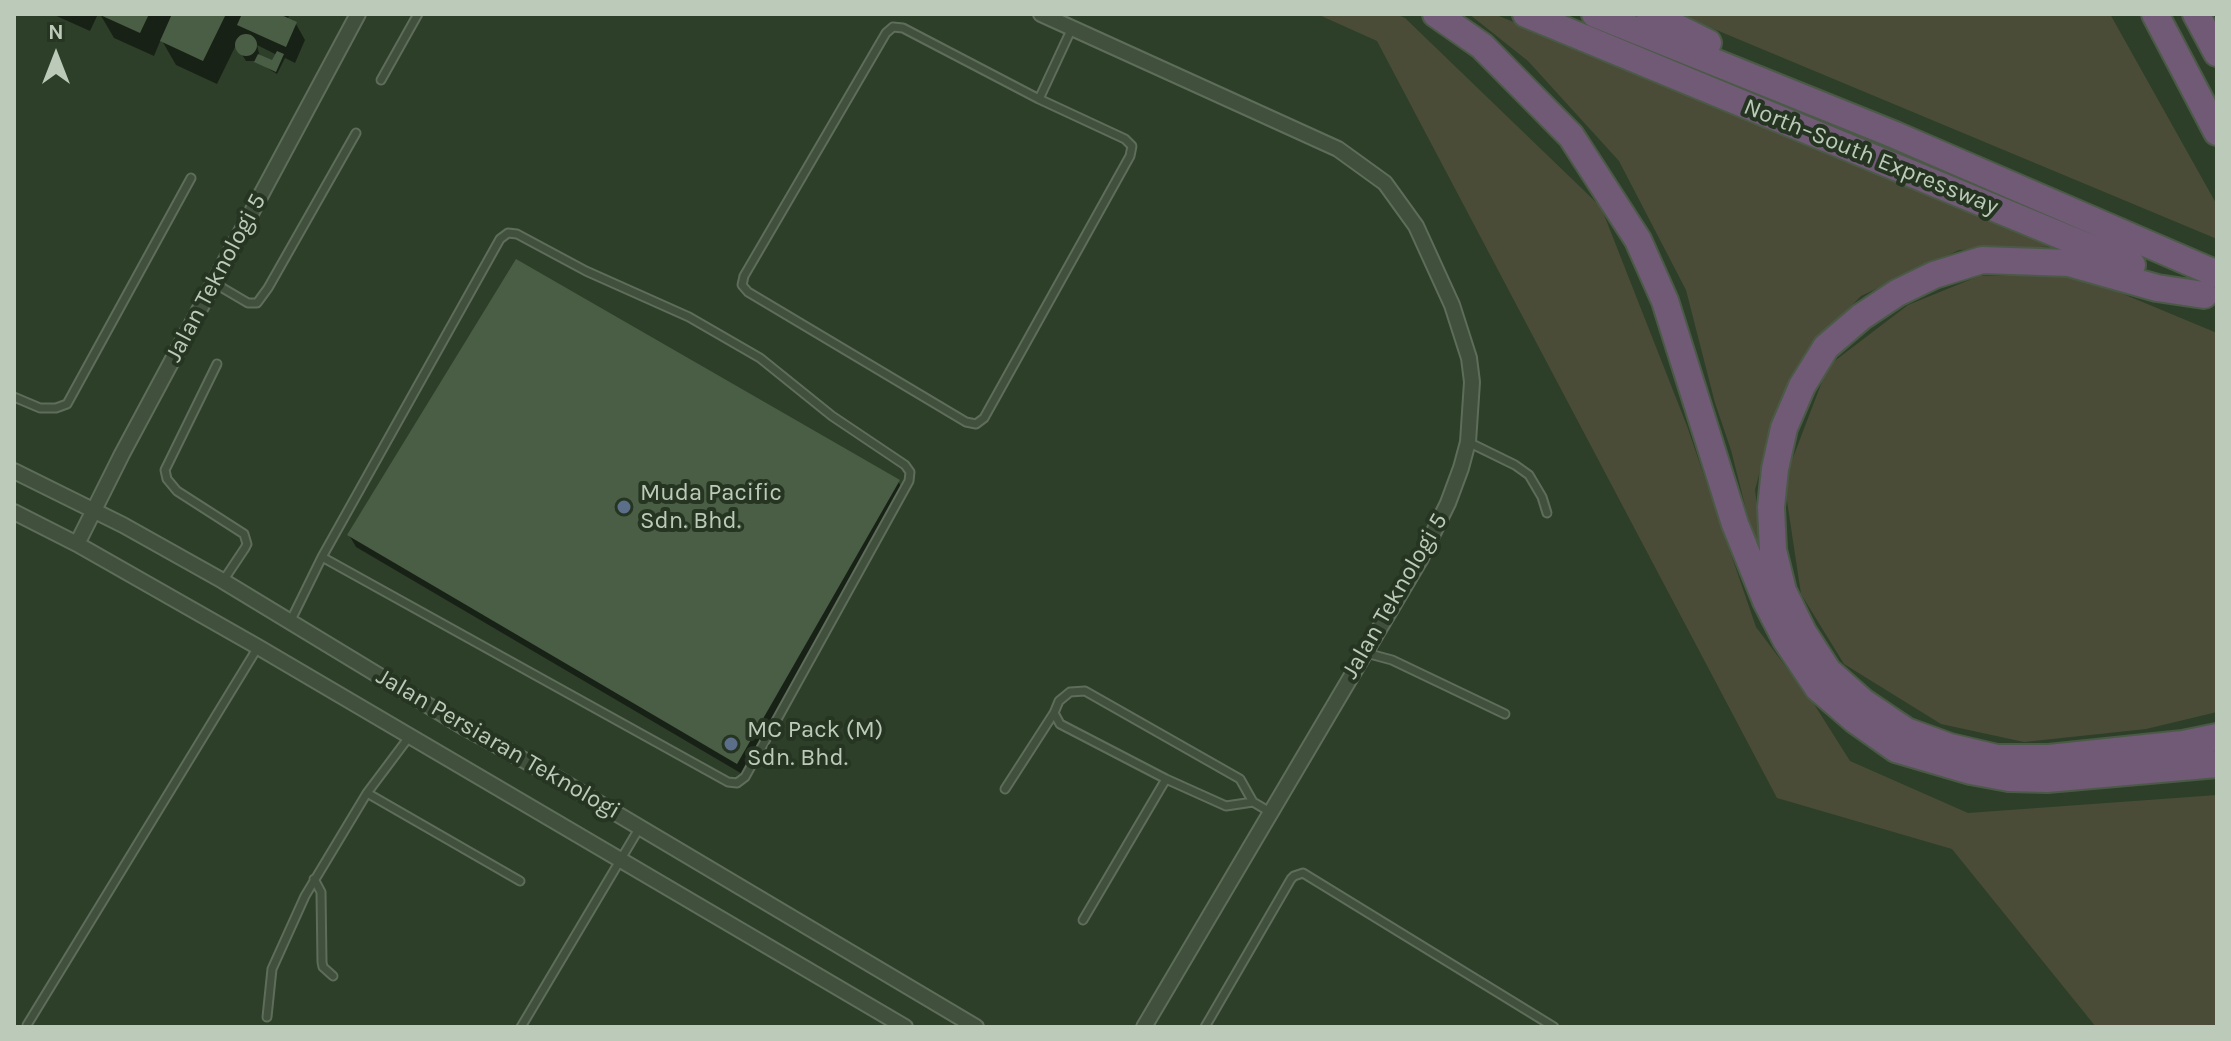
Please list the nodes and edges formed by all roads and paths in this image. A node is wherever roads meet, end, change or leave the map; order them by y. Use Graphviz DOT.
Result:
graph roads {
  1 [pos="358,14"];
  2 [pos="418,14"];
  3 [pos="1041,14"];
  4 [pos="1436,14"];
  5 [pos="1526,14"];
  6 [pos="1595,14"];
  7 [pos="1650,14"];
  8 [pos="2155,14"];
  9 [pos="2196,14"];
  10 [pos="1073,28"];
  11 [pos="2217,53"];
  12 [pos="381,80"];
  13 [pos="1039,99"];
  14 [pos="2217,132"];
  15 [pos="356,133"];
  16 [pos="1895,135"];
  17 [pos="191,178"];
  18 [pos="214,283"];
  19 [pos="2213,285"];
  20 [pos="217,364"];
  21 [pos="14,397"];
  22 [pos="1468,442"];
  23 [pos="14,471"];
  24 [pos="93,510"];
  25 [pos="14,512"];
  26 [pos="1547,513"];
  27 [pos="77,544"];
  28 [pos="322,557"];
  29 [pos="223,581"];
  30 [pos="290,622"];
  31 [pos="258,647"];
  32 [pos="1364,653"];
  33 [pos="1054,713"];
  34 [pos="1505,714"];
  35 [pos="409,737"];
  36 [pos="2217,737"];
  37 [pos="2217,764"];
  38 [pos="1166,779"];
  39 [pos="1005,789"];
  40 [pos="367,793"];
  41 [pos="1253,802"];
  42 [pos="1270,812"];
  43 [pos="640,827"];
  44 [pos="621,859"];
  45 [pos="314,879"];
  46 [pos="520,881"];
  47 [pos="1083,920"];
  48 [pos="333,976"];
  49 [pos="267,1017"];
  50 [pos="27,1025"];
  51 [pos="521,1027"];
  52 [pos="905,1027"];
  53 [pos="976,1027"];
  54 [pos="1144,1027"];
  55 [pos="1205,1027"];
  56 [pos="1554,1027"];
  1 -- 18 [label="street, Jalan Teknologi 5"];
  2 -- 12 [label="lane"];
  3 -- 10 [label="street, Jalan Teknologi 5"];
  4 -- 37 [label="highway"];
  5 -- 19 [label="highway, North–South Expressway"];
  6 -- 16 [label="highway, North–South Expressway"];
  7 -- 16 [label="highway"];
  8 -- 14 [label="highway"];
  9 -- 11 [label="highway"];
  10 -- 13 [label="lane"];
  10 -- 22 [label="street, Jalan Teknologi 5"];
  13 -- 13 [label="lane"];
  15 -- 18 [label="lane"];
  16 -- 19 [label="highway, North–South Expressway"];
  17 -- 21 [label="lane"];
  18 -- 24 [label="street, Jalan Teknologi 5"];
  19 -- 36 [label="highway"];
  20 -- 29 [label="lane"];
  22 -- 26 [label="lane"];
  22 -- 32 [label="street, Jalan Teknologi 5"];
  23 -- 24 [label="street, Jalan Persiaran Teknologi"];
  24 -- 27 [label="street, Jalan Teknologi 5"];
  24 -- 29 [label="street, Jalan Persiaran Teknologi"];
  25 -- 27 [label="street, Jalan Persiaran Teknologi"];
  27 -- 31 [label="street, Jalan Persiaran Teknologi"];
  28 -- 28 [label="lane"];
  28 -- 30 [label="lane"];
  29 -- 30 [label="street, Jalan Persiaran Teknologi"];
  30 -- 43 [label="street, Jalan Persiaran Teknologi"];
  31 -- 35 [label="street, Jalan Persiaran Teknologi"];
  31 -- 50 [label="lane"];
  32 -- 34 [label="lane"];
  32 -- 42 [label="street, Jalan Teknologi 5"];
  33 -- 38 [label="lane"];
  33 -- 39 [label="lane"];
  33 -- 41 [label="lane"];
  35 -- 40 [label="lane"];
  35 -- 44 [label="street, Jalan Persiaran Teknologi"];
  38 -- 41 [label="lane"];
  38 -- 47 [label="lane"];
  40 -- 45 [label="lane"];
  40 -- 46 [label="lane"];
  41 -- 42 [label="lane"];
  42 -- 54 [label="street, Jalan Teknologi 5"];
  43 -- 44 [label="lane"];
  43 -- 53 [label="street, Jalan Persiaran Teknologi"];
  44 -- 51 [label="lane"];
  44 -- 52 [label="street, Jalan Persiaran Teknologi"];
  45 -- 48 [label="lane"];
  45 -- 49 [label="lane"];
  55 -- 56 [label="lane"];
}
